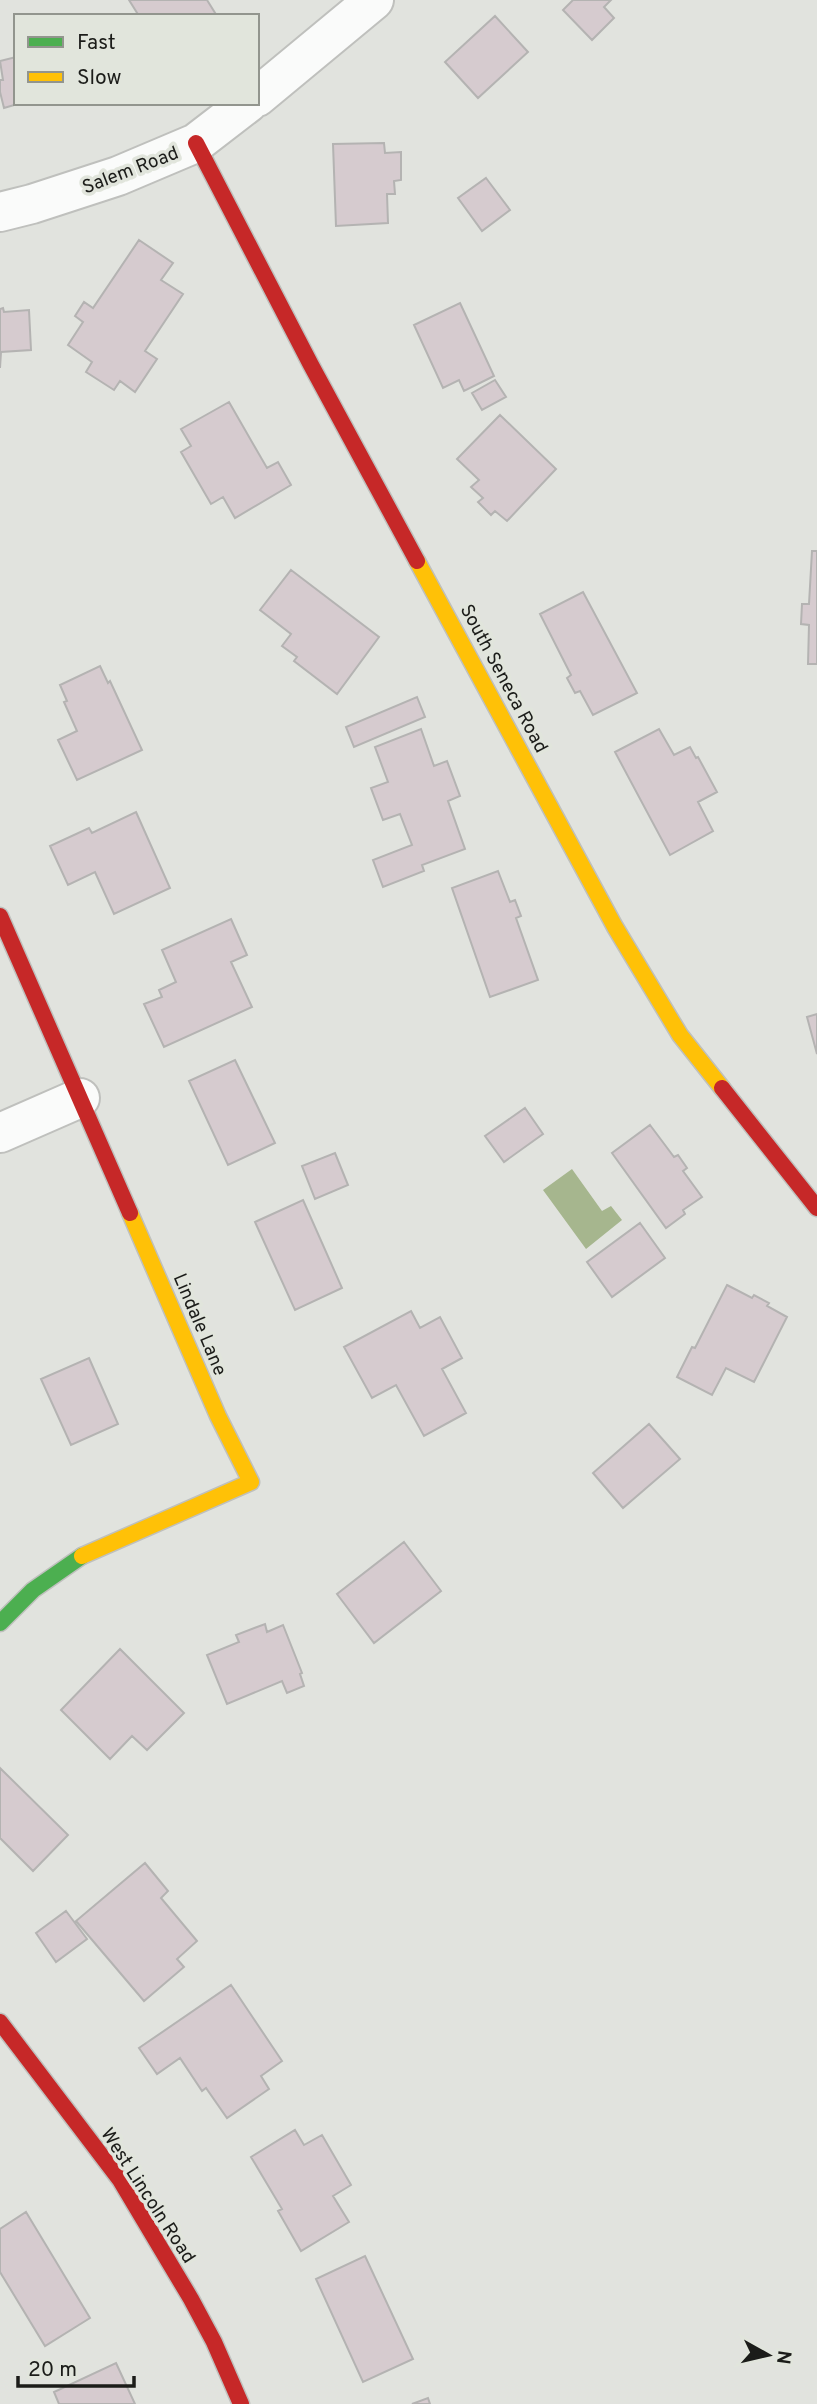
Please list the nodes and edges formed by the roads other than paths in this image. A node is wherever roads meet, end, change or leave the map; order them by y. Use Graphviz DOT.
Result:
graph roads {
  1 [pos="374,0"];
  2 [pos="259,95"];
  3 [pos="245,105"];
  4 [pos="196,143"];
  5 [pos="0,212"];
  6 [pos="0,916"];
  7 [pos="80,1098"];
  8 [pos="0,1133"];
  9 [pos="812,1194"];
  10 [pos="0,1623"];
  11 [pos="0,2022"];
  12 [pos="241,2404"];
  1 -- 2 [label="street"];
  3 -- 4 [label="street, Salem Road"];
  4 -- 5 [label="street, Salem Road"];
  4 -- 9 [label="street, South Seneca Road"];
  6 -- 7 [label="street, Lindale Lane"];
  7 -- 8 [label="street"];
  7 -- 10 [label="street, Lindale Lane"];
  11 -- 12 [label="street, West Lincoln Road"];
}
